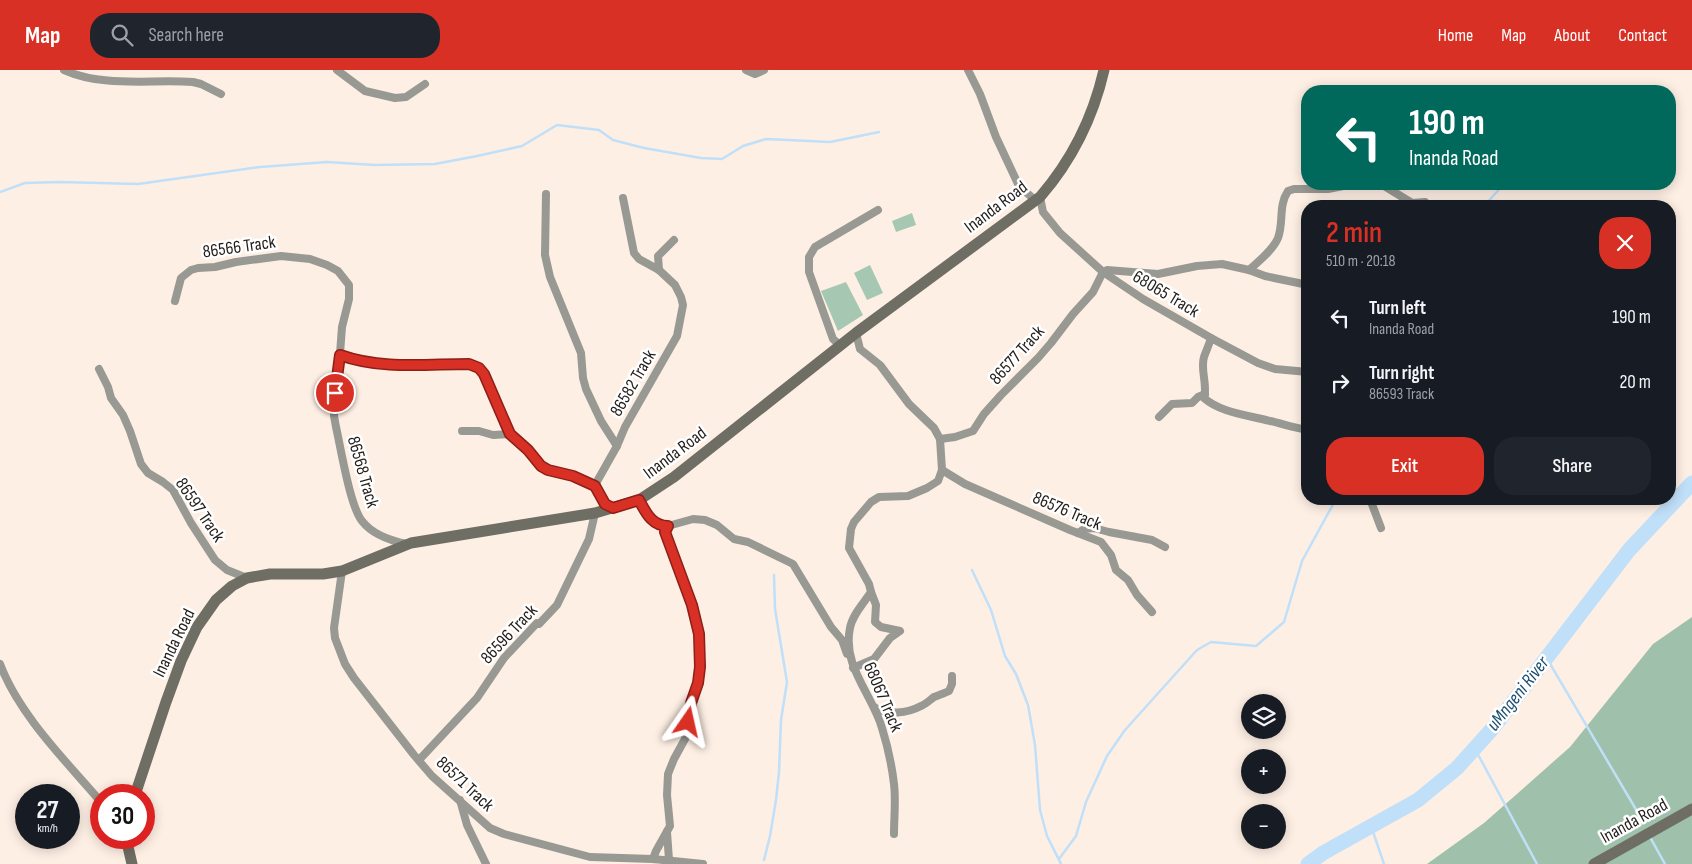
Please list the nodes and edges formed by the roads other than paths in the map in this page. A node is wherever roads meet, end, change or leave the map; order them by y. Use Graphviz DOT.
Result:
graph roads {
  1 [pos="64,70"];
  2 [pos="337,70"];
  3 [pos="746,70"];
  4 [pos="764,70"];
  5 [pos="968,70"];
  6 [pos="1104,70"];
  7 [pos="425,84"];
  8 [pos="221,94"];
  9 [pos="1301,189"];
  10 [pos="1391,190"];
  11 [pos="546,194"];
  12 [pos="623,198"];
  13 [pos="1037,199"];
  14 [pos="1407,200"];
  15 [pos="878,210"];
  16 [pos="674,240"];
  17 [pos="659,270"];
  18 [pos="1249,270"];
  19 [pos="1103,272"];
  20 [pos="1301,284"];
  21 [pos="349,286"];
  22 [pos="175,301"];
  23 [pos="856,333"];
  24 [pos="1211,338"];
  25 [pos="841,346"];
  26 [pos="340,355"];
  27 [pos="99,369"];
  28 [pos="1301,371"];
  29 [pos="1205,394"];
  30 [pos="1159,417"];
  31 [pos="1301,429"];
  32 [pos="462,431"];
  33 [pos="510,434"];
  34 [pos="940,439"];
  35 [pos="617,446"];
  36 [pos="942,470"];
  37 [pos="595,486"];
  38 [pos="639,500"];
  39 [pos="1372,505"];
  40 [pos="613,508"];
  41 [pos="596,513"];
  42 [pos="668,526"];
  43 [pos="1382,528"];
  44 [pos="1078,532"];
  45 [pos="411,543"];
  46 [pos="1165,547"];
  47 [pos="342,571"];
  48 [pos="247,578"];
  49 [pos="871,592"];
  50 [pos="1152,612"];
  51 [pos="0,664"];
  52 [pos="852,664"];
  53 [pos="952,676"];
  54 [pos="874,707"];
  55 [pos="418,760"];
  56 [pos="140,784"];
  57 [pos="90,789"];
  58 [pos="460,800"];
  59 [pos="1692,809"];
  60 [pos="667,832"];
  61 [pos="894,834"];
  62 [pos="129,849"];
  63 [pos="653,859"];
  64 [pos="669,860"];
  65 [pos="644,862"];
  66 [pos="132,864"];
  67 [pos="486,864"];
  68 [pos="703,864"];
  69 [pos="1594,864"];
  1 -- 8 [label="street"];
  2 -- 7 [label="street"];
  3 -- 4 [label="street"];
  5 -- 13 [label="street"];
  6 -- 13 [label="street, Inanda Road"];
  9 -- 18 [label="street"];
  10 -- 14 [label="street"];
  11 -- 35 [label="street"];
  12 -- 17 [label="street, 86582 Track"];
  13 -- 19 [label="street, 68065 Track"];
  13 -- 23 [label="street, Inanda Road"];
  15 -- 25 [label="street"];
  16 -- 17 [label="street"];
  17 -- 35 [label="street, 86582 Track"];
  18 -- 19 [label="street"];
  18 -- 20 [label="street"];
  19 -- 24 [label="street, 68065 Track"];
  19 -- 34 [label="street, 86577 Track"];
  21 -- 22 [label="street, 86566 Track"];
  21 -- 26 [label="street, 86568 Track"];
  23 -- 25 [label="street, Inanda Road"];
  23 -- 34 [label="street"];
  24 -- 28 [label="street, 68065 Track"];
  24 -- 29 [label="street"];
  25 -- 38 [label="street, Inanda Road"];
  26 -- 33 [label="street"];
  26 -- 45 [label="street, 86568 Track"];
  27 -- 48 [label="street, 86597 Track"];
  29 -- 30 [label="street"];
  29 -- 31 [label="street"];
  32 -- 33 [label="street"];
  33 -- 37 [label="street"];
  34 -- 36 [label="street"];
  35 -- 37 [label="street, 86582 Track"];
  36 -- 44 [label="street, 86576 Track"];
  36 -- 49 [label="street"];
  37 -- 40 [label="street"];
  38 -- 40 [label="street, Inanda Road"];
  38 -- 42 [label="street"];
  39 -- 43 [label="street"];
  40 -- 41 [label="street, Inanda Road"];
  41 -- 45 [label="street, Inanda Road"];
  41 -- 55 [label="street, 86596 Track"];
  42 -- 52 [label="street"];
  42 -- 60 [label="street"];
  44 -- 46 [label="street"];
  44 -- 50 [label="street, 86576 Track"];
  45 -- 47 [label="street, Inanda Road"];
  47 -- 48 [label="street, Inanda Road"];
  47 -- 55 [label="street, 86571 Track"];
  48 -- 56 [label="street, Inanda Road"];
  49 -- 52 [label="street, 68067 Track"];
  49 -- 52 [label="street"];
  51 -- 57 [label="street"];
  52 -- 54 [label="street, 68067 Track"];
  53 -- 54 [label="street"];
  54 -- 61 [label="street, 68067 Track"];
  55 -- 58 [label="street, 86571 Track"];
  58 -- 65 [label="street, 86571 Track"];
  58 -- 67 [label="street"];
  59 -- 69 [label="street, Inanda Road"];
  60 -- 63 [label="street"];
  60 -- 64 [label="street"];
  62 -- 66 [label="street"];
  63 -- 64 [label="street, 86571 Track"];
  63 -- 65 [label="street, 86571 Track"];
  64 -- 68 [label="street, 86571 Track"];
}
